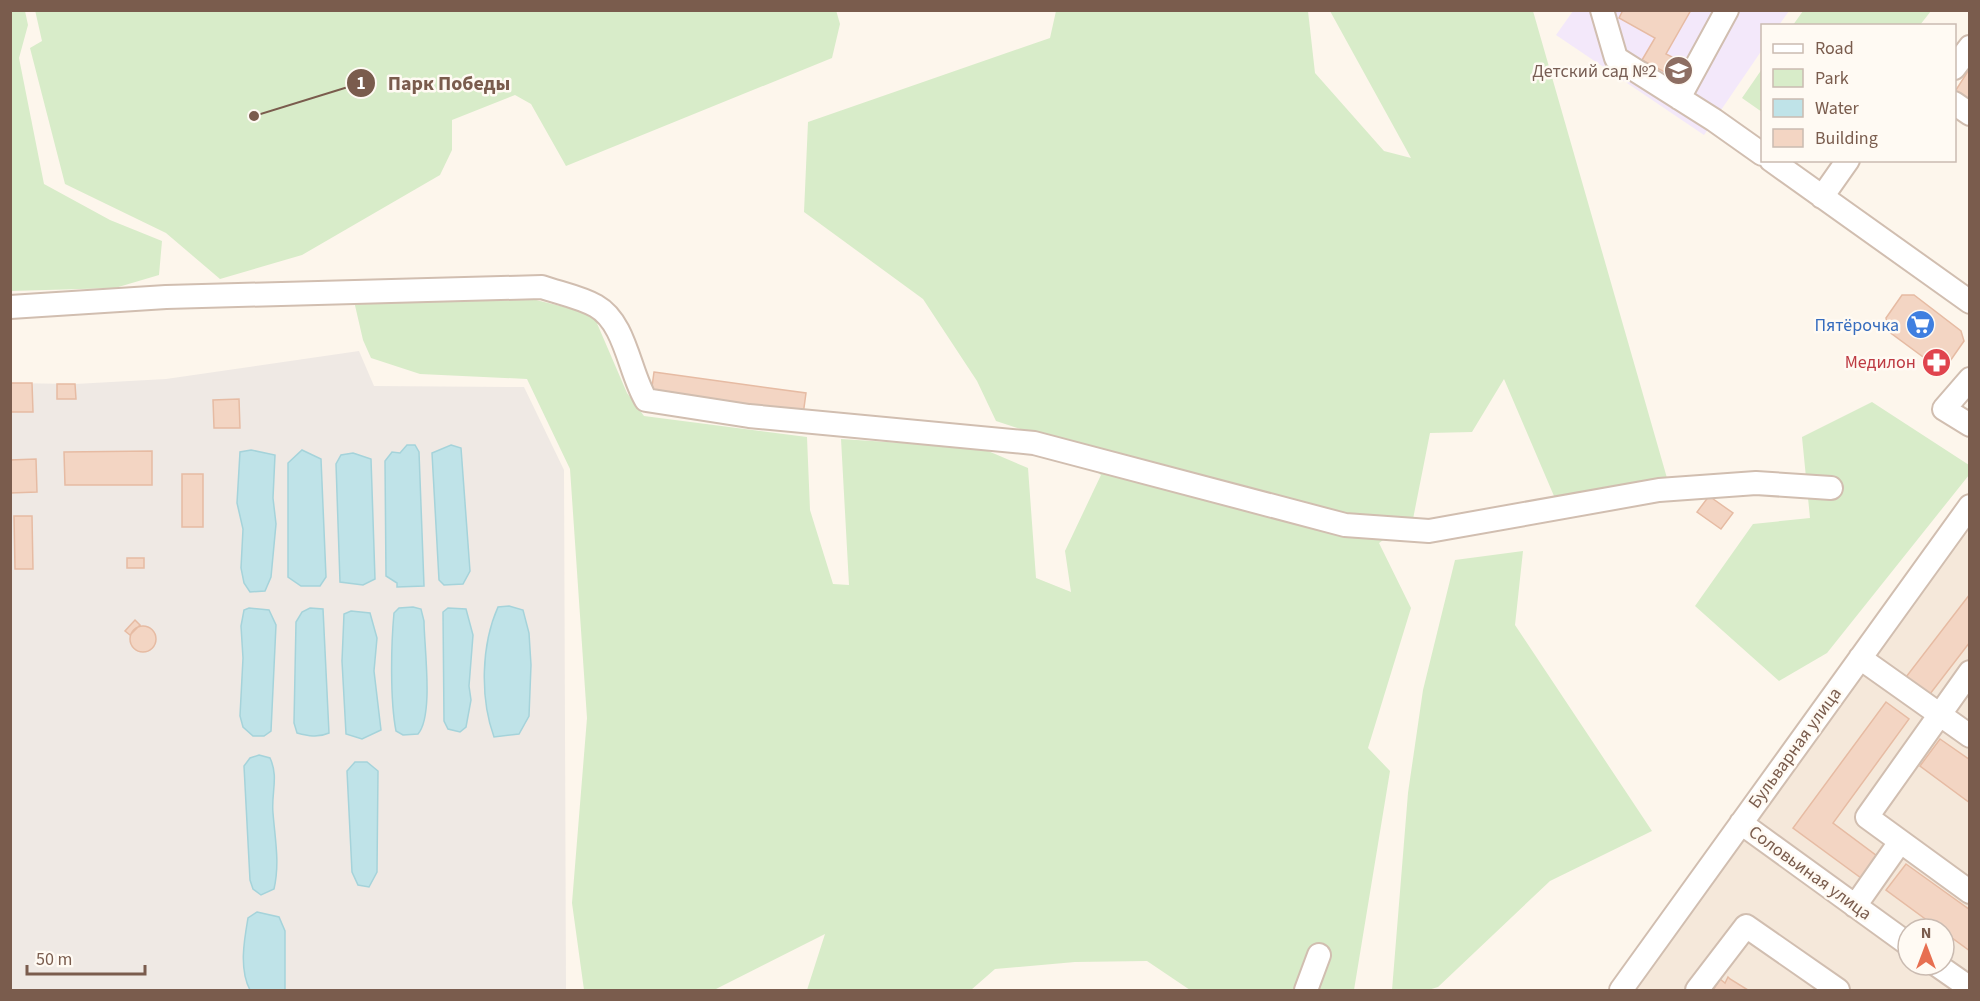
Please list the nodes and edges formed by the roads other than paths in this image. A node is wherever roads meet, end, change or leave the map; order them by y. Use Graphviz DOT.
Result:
graph roads {
  1 [pos="1602,10"];
  2 [pos="1727,10"];
  3 [pos="1970,47"];
  4 [pos="1956,65"];
  5 [pos="1679,98"];
  6 [pos="1956,104"];
  7 [pos="1970,114"];
  8 [pos="1761,153"];
  9 [pos="1774,162"];
  10 [pos="1847,162"];
  11 [pos="1822,197"];
  12 [pos="1970,302"];
  13 [pos="10,307"];
  14 [pos="1970,379"];
  15 [pos="1970,425"];
  16 [pos="1831,488"];
  17 [pos="1970,506"];
  18 [pos="1860,658"];
  19 [pos="1970,672"];
  20 [pos="1940,715"];
  21 [pos="1970,736"];
  22 [pos="1741,824"];
  23 [pos="1900,842"];
  24 [pos="1970,892"];
  25 [pos="1855,906"];
  26 [pos="1896,935"];
  27 [pos="1319,955"];
  28 [pos="1954,977"];
  29 [pos="1970,988"];
  30 [pos="1306,990"];
  31 [pos="1621,990"];
  32 [pos="1697,990"];
  33 [pos="1838,990"];
  1 -- 5 [label="street"];
  2 -- 5 [label="street"];
  3 -- 4 [label="street"];
  5 -- 8 [label="street"];
  6 -- 7 [label="street"];
  9 -- 11 [label="street"];
  10 -- 11 [label="street"];
  11 -- 12 [label="street"];
  13 -- 16 [label="street"];
  14 -- 15 [label="street"];
  17 -- 18 [label="street, Бульварная улица"];
  18 -- 20 [label="street"];
  18 -- 22 [label="street, Бульварная улица"];
  19 -- 20 [label="street"];
  20 -- 21 [label="street"];
  20 -- 23 [label="street"];
  22 -- 25 [label="street, Соловьиная улица"];
  22 -- 31 [label="street, Бульварная улица"];
  23 -- 24 [label="street"];
  23 -- 25 [label="street"];
  25 -- 26 [label="street, Соловьиная улица"];
  27 -- 30 [label="street"];
  28 -- 29 [label="street"];
  32 -- 33 [label="street"];
}
